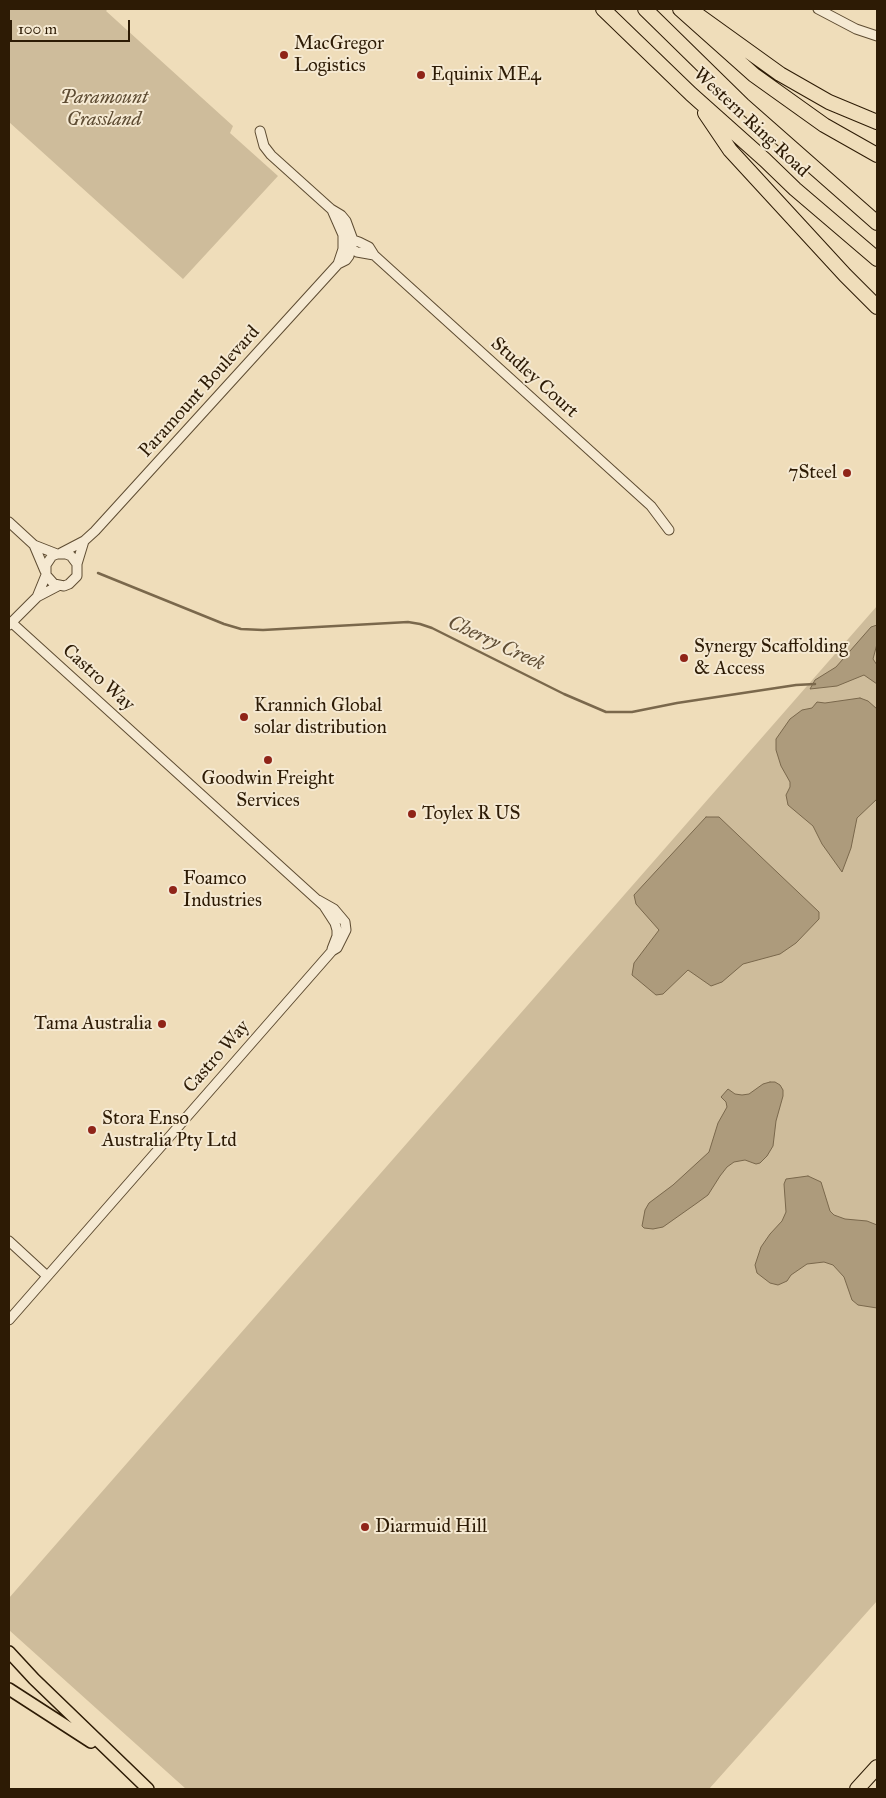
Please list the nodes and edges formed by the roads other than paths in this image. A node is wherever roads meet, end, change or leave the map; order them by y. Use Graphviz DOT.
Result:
graph roads {
  1 [pos="603,9"];
  2 [pos="645,9"];
  3 [pos="680,9"];
  4 [pos="688,9"];
  5 [pos="818,9"];
  6 [pos="876,34"];
  7 [pos="691,94"];
  8 [pos="877,122"];
  9 [pos="260,131"];
  10 [pos="877,155"];
  11 [pos="877,223"];
  12 [pos="350,244"];
  13 [pos="877,259"];
  14 [pos="877,306"];
  15 [pos="9,522"];
  16 [pos="669,530"];
  17 [pos="84,541"];
  18 [pos="34,545"];
  19 [pos="59,553"];
  20 [pos="77,564"];
  21 [pos="45,573"];
  22 [pos="58,586"];
  23 [pos="37,597"];
  24 [pos="10,623"];
  25 [pos="9,1241"];
  26 [pos="47,1276"];
  27 [pos="9,1320"];
  28 [pos="9,1652"];
  29 [pos="9,1689"];
  30 [pos="877,1767"];
  31 [pos="124,1768"];
  32 [pos="148,1789"];
  33 [pos="857,1789"];
  1 -- 7 [label="highway, Western Ring Road"];
  2 -- 11 [label="highway, Western Ring Road"];
  3 -- 10 [label="highway"];
  4 -- 8 [label="highway"];
  5 -- 6 [label="street"];
  7 -- 13 [label="highway, Western Ring Road"];
  7 -- 14 [label="highway"];
  9 -- 12 [label="street"];
  12 -- 16 [label="street, Studley Court"];
  12 -- 17 [label="street, Paramount Boulevard"];
  15 -- 18 [label="street"];
  17 -- 19 [label="street, Paramount Boulevard"];
  17 -- 20 [label="street, Paramount Boulevard"];
  18 -- 19 [label="street"];
  18 -- 21 [label="street"];
  19 -- 20 [label="street"];
  19 -- 21 [label="street"];
  20 -- 22 [label="street"];
  21 -- 22 [label="street"];
  21 -- 23 [label="street"];
  22 -- 23 [label="street"];
  23 -- 24 [label="street"];
  24 -- 26 [label="street, Castro Way"];
  25 -- 26 [label="street"];
  26 -- 27 [label="street, Castro Way"];
  28 -- 31 [label="main road"];
  29 -- 31 [label="main road"];
  30 -- 33 [label="highway"];
  31 -- 32 [label="main road"];
}
